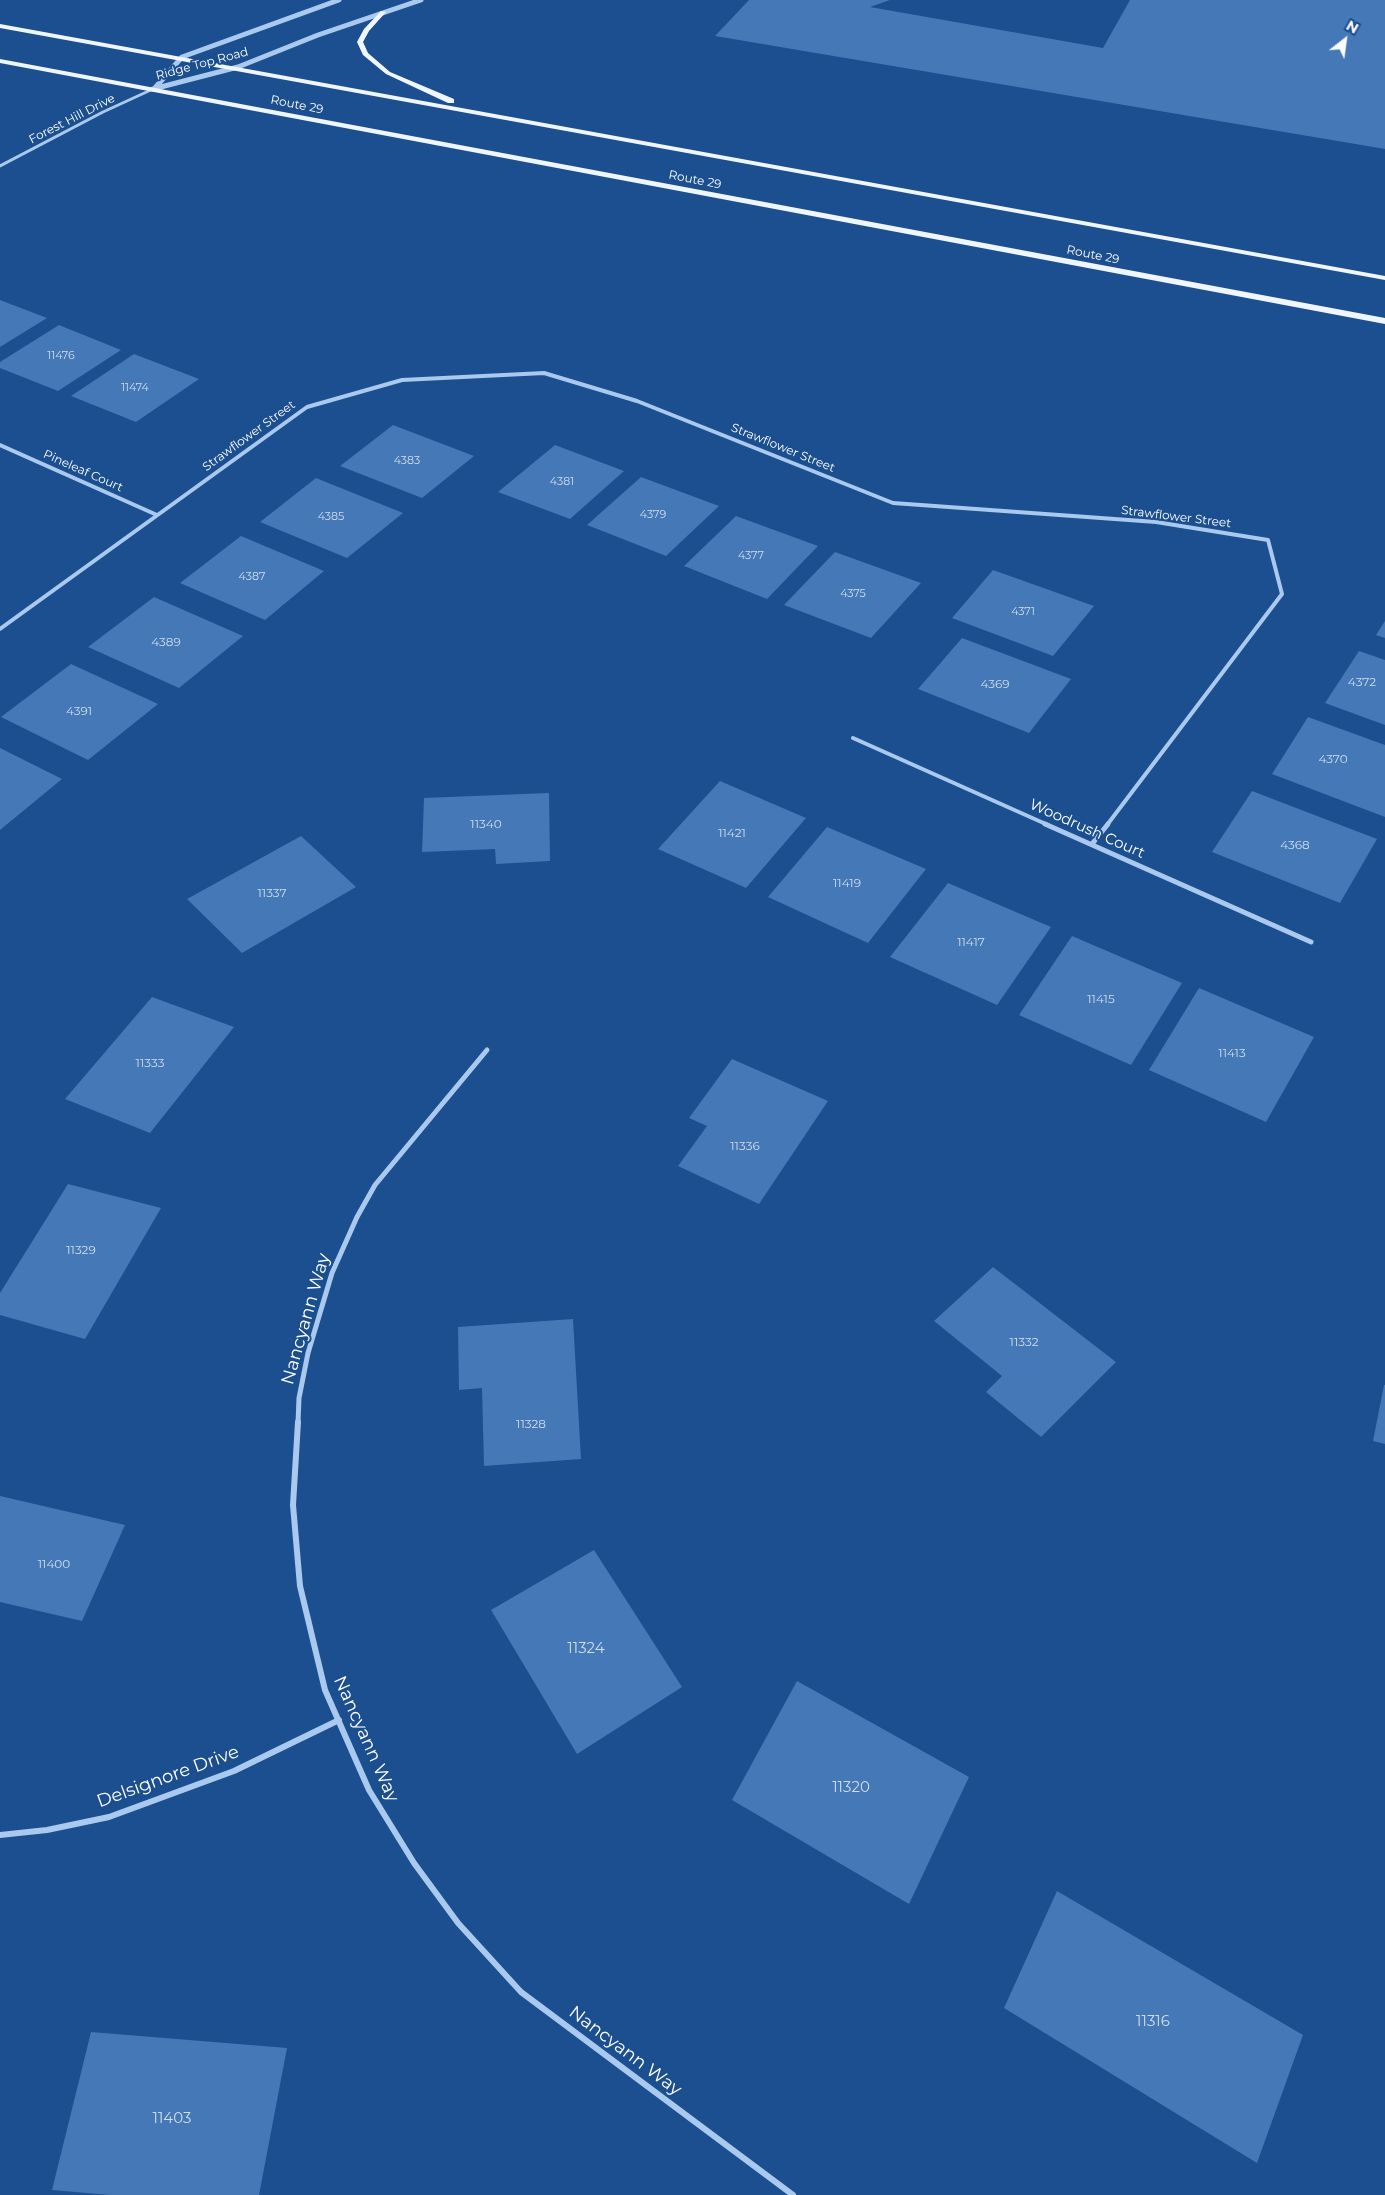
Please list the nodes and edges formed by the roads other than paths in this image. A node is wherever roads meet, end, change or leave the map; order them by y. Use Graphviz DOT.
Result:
graph roads {
  1 [pos="339,0"];
  2 [pos="421,0"];
  3 [pos="383,12"];
  4 [pos="0,26"];
  5 [pos="182,57"];
  6 [pos="0,61"];
  7 [pos="238,67"];
  8 [pos="154,89"];
  9 [pos="469,110"];
  10 [pos="0,166"];
  11 [pos="1385,278"];
  12 [pos="1385,321"];
  13 [pos="0,445"];
  14 [pos="157,515"];
  15 [pos="0,628"];
  16 [pos="853,738"];
  17 [pos="1092,844"];
  18 [pos="1311,942"];
  19 [pos="487,1050"];
  20 [pos="339,1720"];
  21 [pos="0,1834"];
  22 [pos="793,2195"];
  1 -- 5 [label="street, Ridge Top Road"];
  2 -- 3 [label="street, Ridge Top Road"];
  3 -- 7 [label="street, Ridge Top Road"];
  3 -- 9 [label="main road"];
  4 -- 5 [label="main road, Route 29"];
  5 -- 7 [label="main road, Route 29"];
  5 -- 8 [label="street, Ridge Top Road"];
  6 -- 8 [label="main road, Route 29"];
  7 -- 8 [label="street, Ridge Top Road"];
  7 -- 9 [label="main road, Route 29"];
  8 -- 10 [label="street, Forest Hill Drive"];
  8 -- 12 [label="main road, Route 29"];
  9 -- 11 [label="main road, Route 29"];
  13 -- 14 [label="street, Pineleaf Court"];
  14 -- 15 [label="street, Strawflower Street"];
  14 -- 17 [label="street, Strawflower Street"];
  16 -- 17 [label="street, Woodrush Court"];
  17 -- 18 [label="street, Woodrush Court"];
  19 -- 20 [label="street, Nancyann Way"];
  20 -- 21 [label="street, Delsignore Drive"];
  20 -- 22 [label="street, Nancyann Way"];
}
